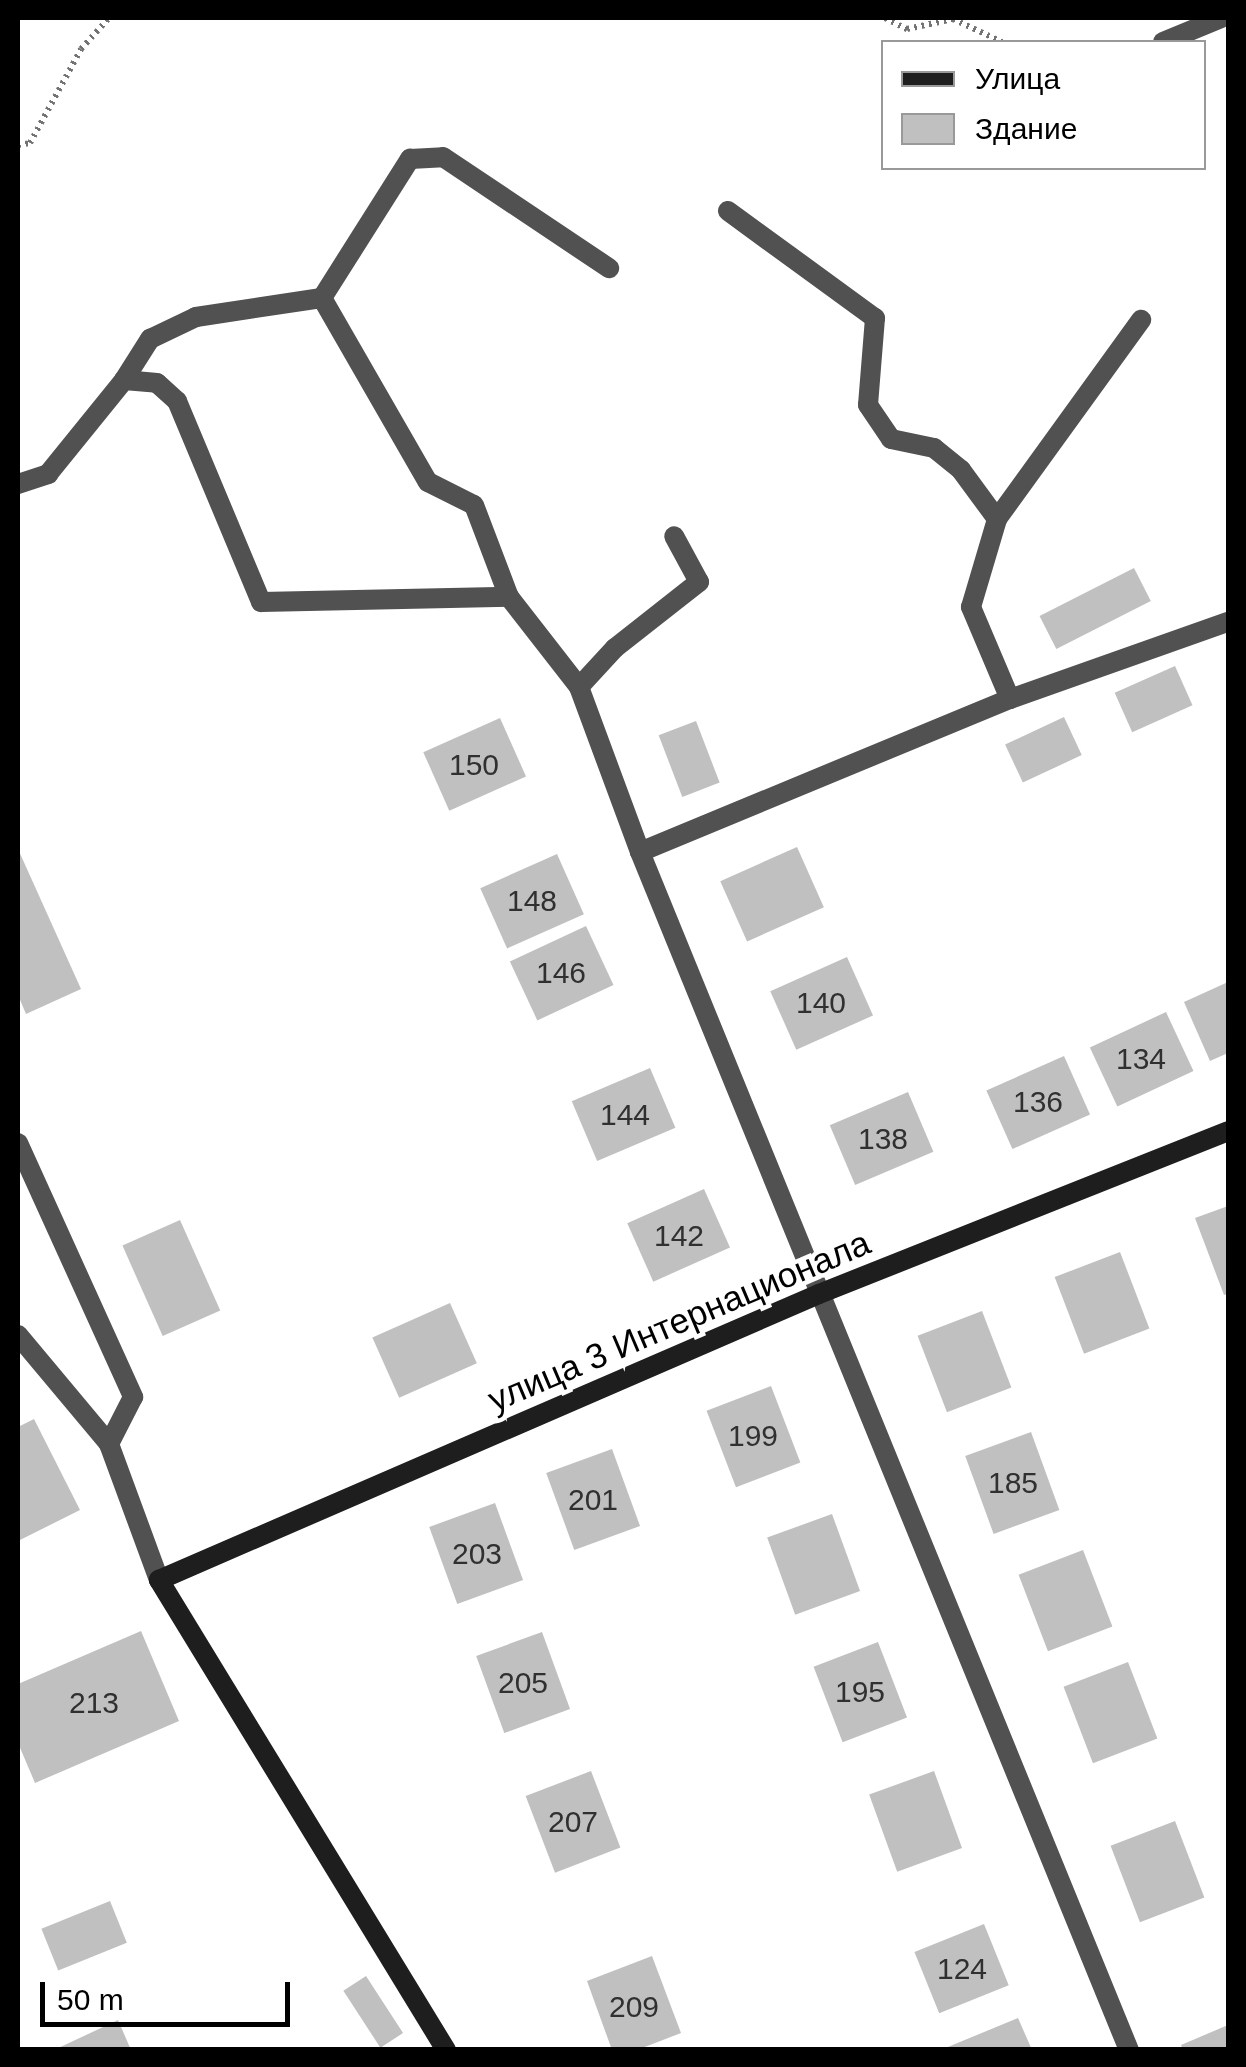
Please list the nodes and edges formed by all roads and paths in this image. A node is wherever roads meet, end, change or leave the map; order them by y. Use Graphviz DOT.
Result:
graph roads {
  1 [pos="109,18"];
  2 [pos="886,18"];
  3 [pos="1220,18"];
  4 [pos="998,40"];
  5 [pos="1168,40"];
  6 [pos="18,145"];
  7 [pos="728,211"];
  8 [pos="610,268"];
  9 [pos="322,298"];
  10 [pos="1141,320"];
  11 [pos="124,380"];
  12 [pos="18,484"];
  13 [pos="997,519"];
  14 [pos="674,536"];
  15 [pos="509,596"];
  16 [pos="1228,622"];
  17 [pos="579,687"];
  18 [pos="1010,699"];
  19 [pos="640,852"];
  20 [pos="1228,1131"];
  21 [pos="18,1142"];
  22 [pos="820,1294"];
  23 [pos="18,1337"];
  24 [pos="109,1444"];
  25 [pos="159,1580"];
  26 [pos="440,2048"];
  27 [pos="1129,2050"];
  1 -- 6 [label="path"];
  2 -- 4 [label="path"];
  3 -- 5 [label="street"];
  7 -- 13 [label="street"];
  8 -- 9 [label="street"];
  9 -- 11 [label="street"];
  9 -- 15 [label="street"];
  10 -- 13 [label="street"];
  11 -- 12 [label="street"];
  11 -- 15 [label="street"];
  13 -- 18 [label="street"];
  14 -- 17 [label="street"];
  15 -- 17 [label="street"];
  16 -- 18 [label="street"];
  17 -- 19 [label="street"];
  18 -- 19 [label="street"];
  19 -- 22 [label="street"];
  20 -- 22 [label="main road, улица 3 Интернационала"];
  21 -- 24 [label="street"];
  22 -- 25 [label="main road, улица 3 Интернационала"];
  22 -- 27 [label="street"];
  23 -- 24 [label="street"];
  24 -- 25 [label="street"];
  25 -- 26 [label="main road"];
}
